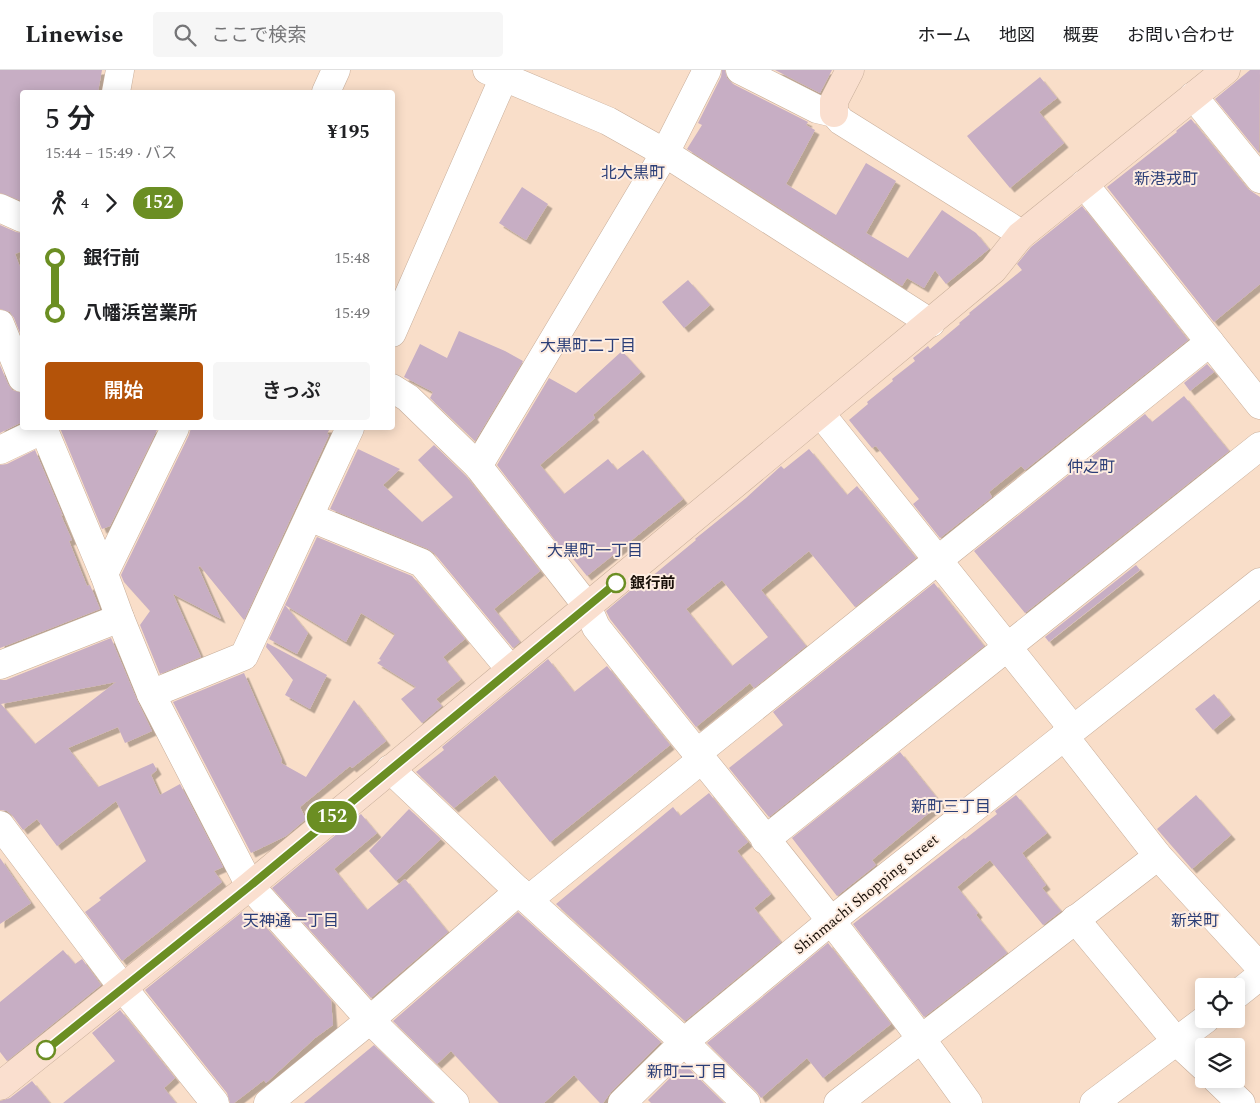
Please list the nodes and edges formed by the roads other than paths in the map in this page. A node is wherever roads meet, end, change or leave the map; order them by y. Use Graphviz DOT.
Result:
graph roads {
  1 [pos="120,70"];
  2 [pos="336,70"];
  3 [pos="707,70"];
  4 [pos="740,70"];
  5 [pos="850,70"];
  6 [pos="1226,70"];
  7 [pos="499,73"];
  8 [pos="116,90"];
  9 [pos="327,90"];
  10 [pos="1193,96"];
  11 [pos="834,113"];
  12 [pos="665,154"];
  13 [pos="1260,179"];
  14 [pos="1084,184"];
  15 [pos="0,208"];
  16 [pos="20,217"];
  17 [pos="1020,236"];
  18 [pos="930,323"];
  19 [pos="0,324"];
  20 [pos="395,326"];
  21 [pos="1210,342"];
  22 [pos="20,373"];
  23 [pos="395,390"];
  24 [pos="1260,405"];
  25 [pos="821,414"];
  26 [pos="39,430"];
  27 [pos="44,430"];
  28 [pos="174,430"];
  29 [pos="349,430"];
  30 [pos="1260,446"];
  31 [pos="0,450"];
  32 [pos="478,466"];
  33 [pos="309,517"];
  34 [pos="937,560"];
  35 [pos="104,574"];
  36 [pos="1260,582"];
  37 [pos="587,606"];
  38 [pos="120,618"];
  39 [pos="1008,647"];
  40 [pos="0,665"];
  41 [pos="510,669"];
  42 [pos="151,694"];
  43 [pos="1068,732"];
  44 [pos="698,757"];
  45 [pos="390,769"];
  46 [pos="0,825"];
  47 [pos="765,840"];
  48 [pos="1158,856"];
  49 [pos="250,886"];
  50 [pos="523,895"];
  51 [pos="1075,919"];
  52 [pos="832,920"];
  53 [pos="1260,966"];
  54 [pos="1260,976"];
  55 [pos="123,988"];
  56 [pos="1245,988"];
  57 [pos="370,1020"];
  58 [pos="1195,1028"];
  59 [pos="922,1038"];
  60 [pos="684,1042"];
  61 [pos="1177,1042"];
  62 [pos="1195,1059"];
  63 [pos="0,1086"];
  64 [pos="1225,1088"];
  65 [pos="215,1103"];
  66 [pos="268,1103"];
  67 [pos="456,1103"];
  68 [pos="622,1103"];
  69 [pos="746,1103"];
  70 [pos="838,1103"];
  71 [pos="968,1103"];
  72 [pos="1094,1103"];
  73 [pos="1241,1103"];
  1 -- 8 [label="street"];
  2 -- 9 [label="street"];
  3 -- 12 [label="street"];
  4 -- 11 [label="street"];
  5 -- 11 [label="street"];
  6 -- 10 [label="street"];
  7 -- 12 [label="street"];
  7 -- 20 [label="street"];
  10 -- 13 [label="street"];
  10 -- 14 [label="street"];
  11 -- 17 [label="street"];
  12 -- 18 [label="street"];
  12 -- 32 [label="street"];
  14 -- 17 [label="street"];
  14 -- 21 [label="street"];
  15 -- 16 [label="street"];
  17 -- 18 [label="street"];
  18 -- 25 [label="street"];
  19 -- 22 [label="street"];
  21 -- 24 [label="street"];
  21 -- 34 [label="street"];
  23 -- 32 [label="street"];
  25 -- 34 [label="street"];
  25 -- 37 [label="street"];
  26 -- 31 [label="street"];
  27 -- 35 [label="street"];
  28 -- 35 [label="street"];
  29 -- 33 [label="street"];
  30 -- 39 [label="street"];
  32 -- 37 [label="street"];
  33 -- 41 [label="street"];
  33 -- 42 [label="street"];
  34 -- 39 [label="street"];
  34 -- 44 [label="street"];
  35 -- 38 [label="street"];
  36 -- 43 [label="street, Shinmachi Shopping Street"];
  37 -- 41 [label="street"];
  37 -- 44 [label="street"];
  38 -- 40 [label="street"];
  38 -- 42 [label="street"];
  39 -- 43 [label="street"];
  39 -- 47 [label="street"];
  41 -- 45 [label="street"];
  42 -- 49 [label="street"];
  43 -- 48 [label="street"];
  43 -- 52 [label="street, Shinmachi Shopping Street"];
  44 -- 47 [label="street"];
  44 -- 50 [label="street"];
  45 -- 49 [label="street"];
  45 -- 50 [label="street"];
  46 -- 55 [label="street"];
  47 -- 52 [label="street"];
  48 -- 51 [label="street"];
  48 -- 53 [label="street"];
  49 -- 55 [label="street"];
  49 -- 57 [label="street"];
  50 -- 57 [label="street"];
  50 -- 60 [label="street"];
  51 -- 59 [label="street"];
  51 -- 61 [label="street"];
  52 -- 59 [label="street"];
  52 -- 60 [label="street, Shinmachi Shopping Street"];
  54 -- 56 [label="street"];
  55 -- 63 [label="street"];
  55 -- 65 [label="street"];
  57 -- 66 [label="street"];
  57 -- 67 [label="street"];
  58 -- 61 [label="street"];
  59 -- 70 [label="street"];
  59 -- 71 [label="street"];
  60 -- 68 [label="street, Shinmachi Shopping Street"];
  60 -- 69 [label="street"];
  61 -- 62 [label="street"];
  61 -- 72 [label="street"];
  64 -- 73 [label="street"];
}
